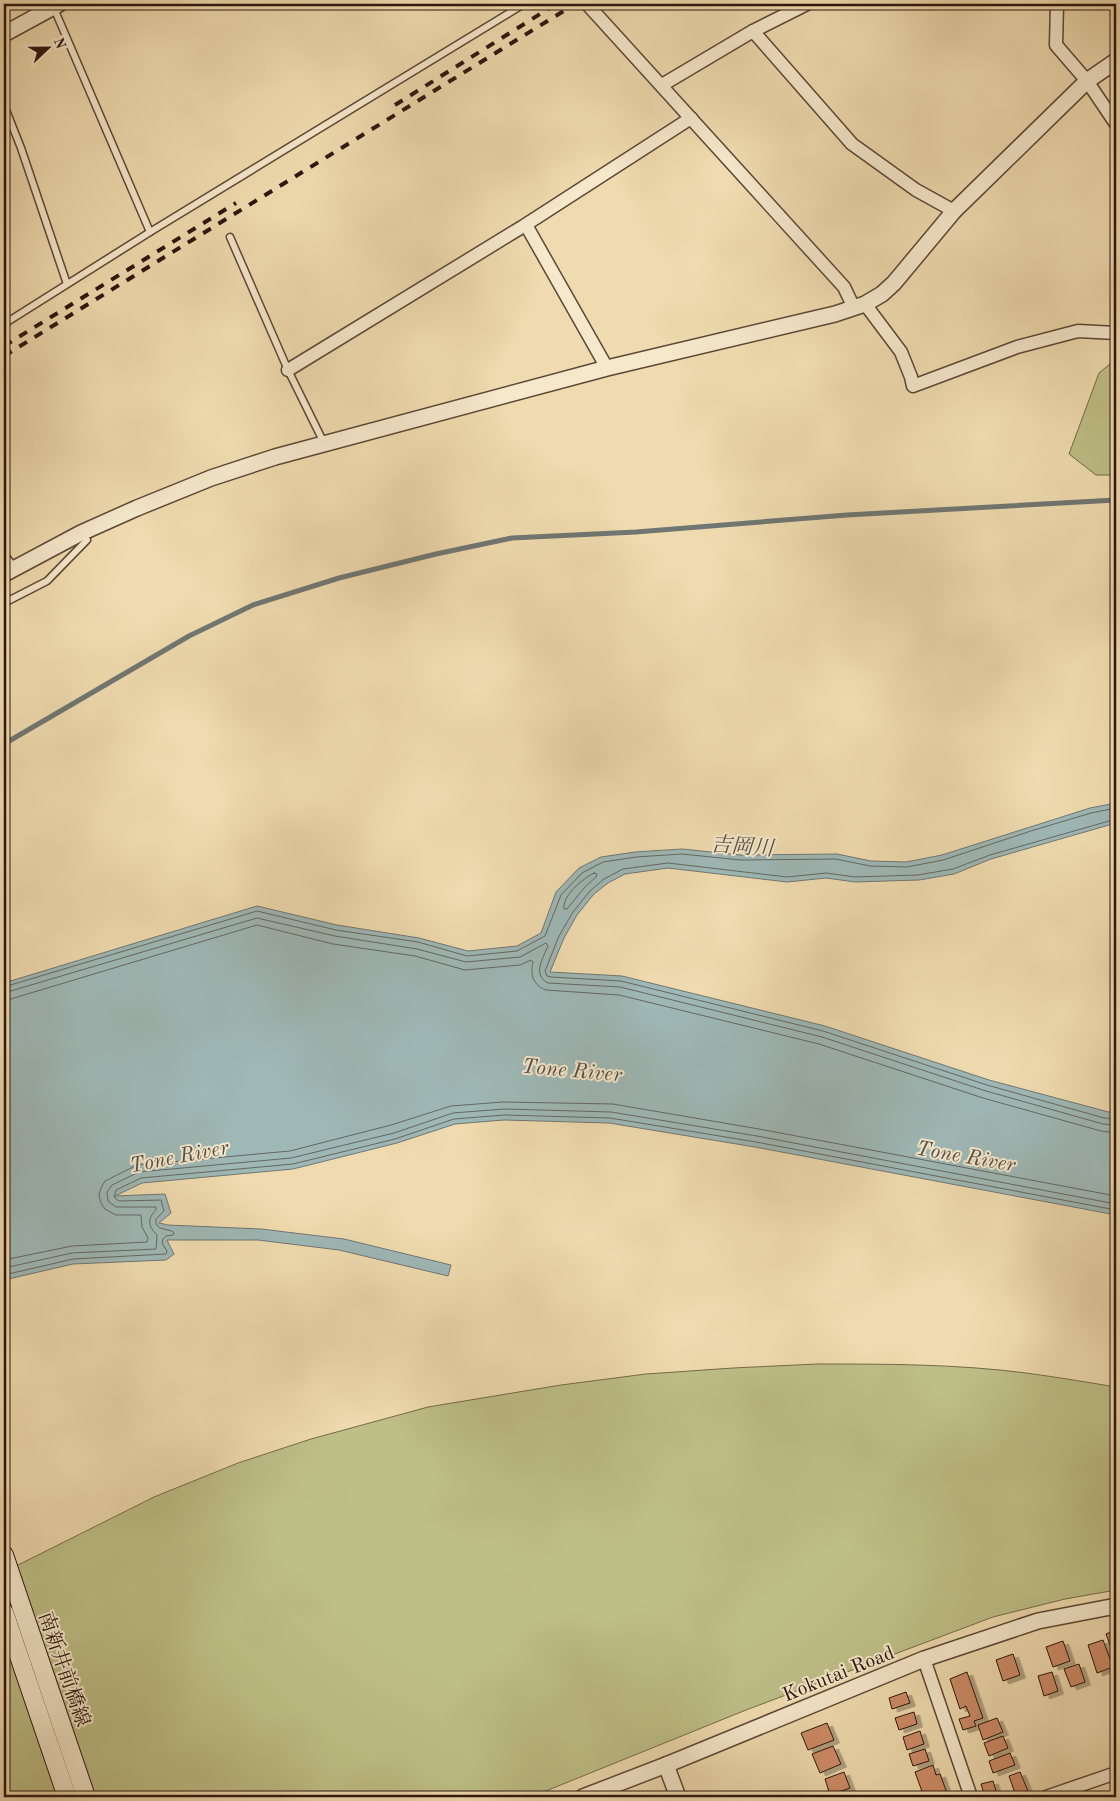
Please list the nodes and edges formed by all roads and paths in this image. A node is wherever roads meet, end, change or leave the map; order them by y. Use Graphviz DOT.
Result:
graph roads {
  1 [pos="524,4"];
  2 [pos="587,4"];
  3 [pos="807,4"];
  4 [pos="1057,4"];
  5 [pos="55,5"];
  6 [pos="754,31"];
  7 [pos="4,34"];
  8 [pos="1116,61"];
  9 [pos="1087,81"];
  10 [pos="662,85"];
  11 [pos="4,105"];
  12 [pos="691,118"];
  13 [pos="1116,124"];
  14 [pos="954,211"];
  15 [pos="526,225"];
  16 [pos="150,232"];
  17 [pos="230,237"];
  18 [pos="68,284"];
  19 [pos="859,306"];
  20 [pos="4,324"];
  21 [pos="1116,333"];
  22 [pos="607,368"];
  23 [pos="288,370"];
  24 [pos="324,445"];
  25 [pos="81,533"];
  26 [pos="4,554"];
  27 [pos="10,571"];
  28 [pos="4,603"];
  29 [pos="4,1555"];
  30 [pos="1116,1606"];
  31 [pos="4,1612"];
  32 [pos="924,1659"];
  33 [pos="666,1765"];
  34 [pos="1116,1773"];
  35 [pos="66,1797"];
  36 [pos="86,1797"];
  37 [pos="582,1797"];
  38 [pos="678,1797"];
  39 [pos="972,1797"];
  40 [pos="1046,1797"];
  1 -- 16 [label="lane"];
  2 -- 10 [label="street"];
  3 -- 6 [label="street"];
  4 -- 9 [label="street"];
  5 -- 7 [label="street"];
  5 -- 16 [label="lane"];
  6 -- 10 [label="street"];
  6 -- 14 [label="street"];
  8 -- 9 [label="street"];
  9 -- 13 [label="street"];
  9 -- 14 [label="street"];
  10 -- 12 [label="street"];
  11 -- 18 [label="lane"];
  12 -- 15 [label="street"];
  12 -- 19 [label="street"];
  14 -- 19 [label="street"];
  15 -- 22 [label="street"];
  15 -- 23 [label="street"];
  16 -- 18 [label="lane"];
  17 -- 23 [label="lane"];
  18 -- 20 [label="lane"];
  19 -- 21 [label="street"];
  19 -- 22 [label="street"];
  22 -- 24 [label="street"];
  23 -- 24 [label="lane"];
  24 -- 25 [label="street"];
  25 -- 27 [label="street"];
  25 -- 28 [label="lane"];
  26 -- 27 [label="lane"];
  29 -- 36 [label="main road, 南新井前橋線"];
  30 -- 32 [label="street, Kokutai Road"];
  31 -- 35 [label="main road, 南新井前橋線"];
  32 -- 33 [label="street, Kokutai Road"];
  32 -- 39 [label="street"];
  33 -- 37 [label="street, Kokutai Road"];
  33 -- 38 [label="street"];
  34 -- 40 [label="street"];
}
